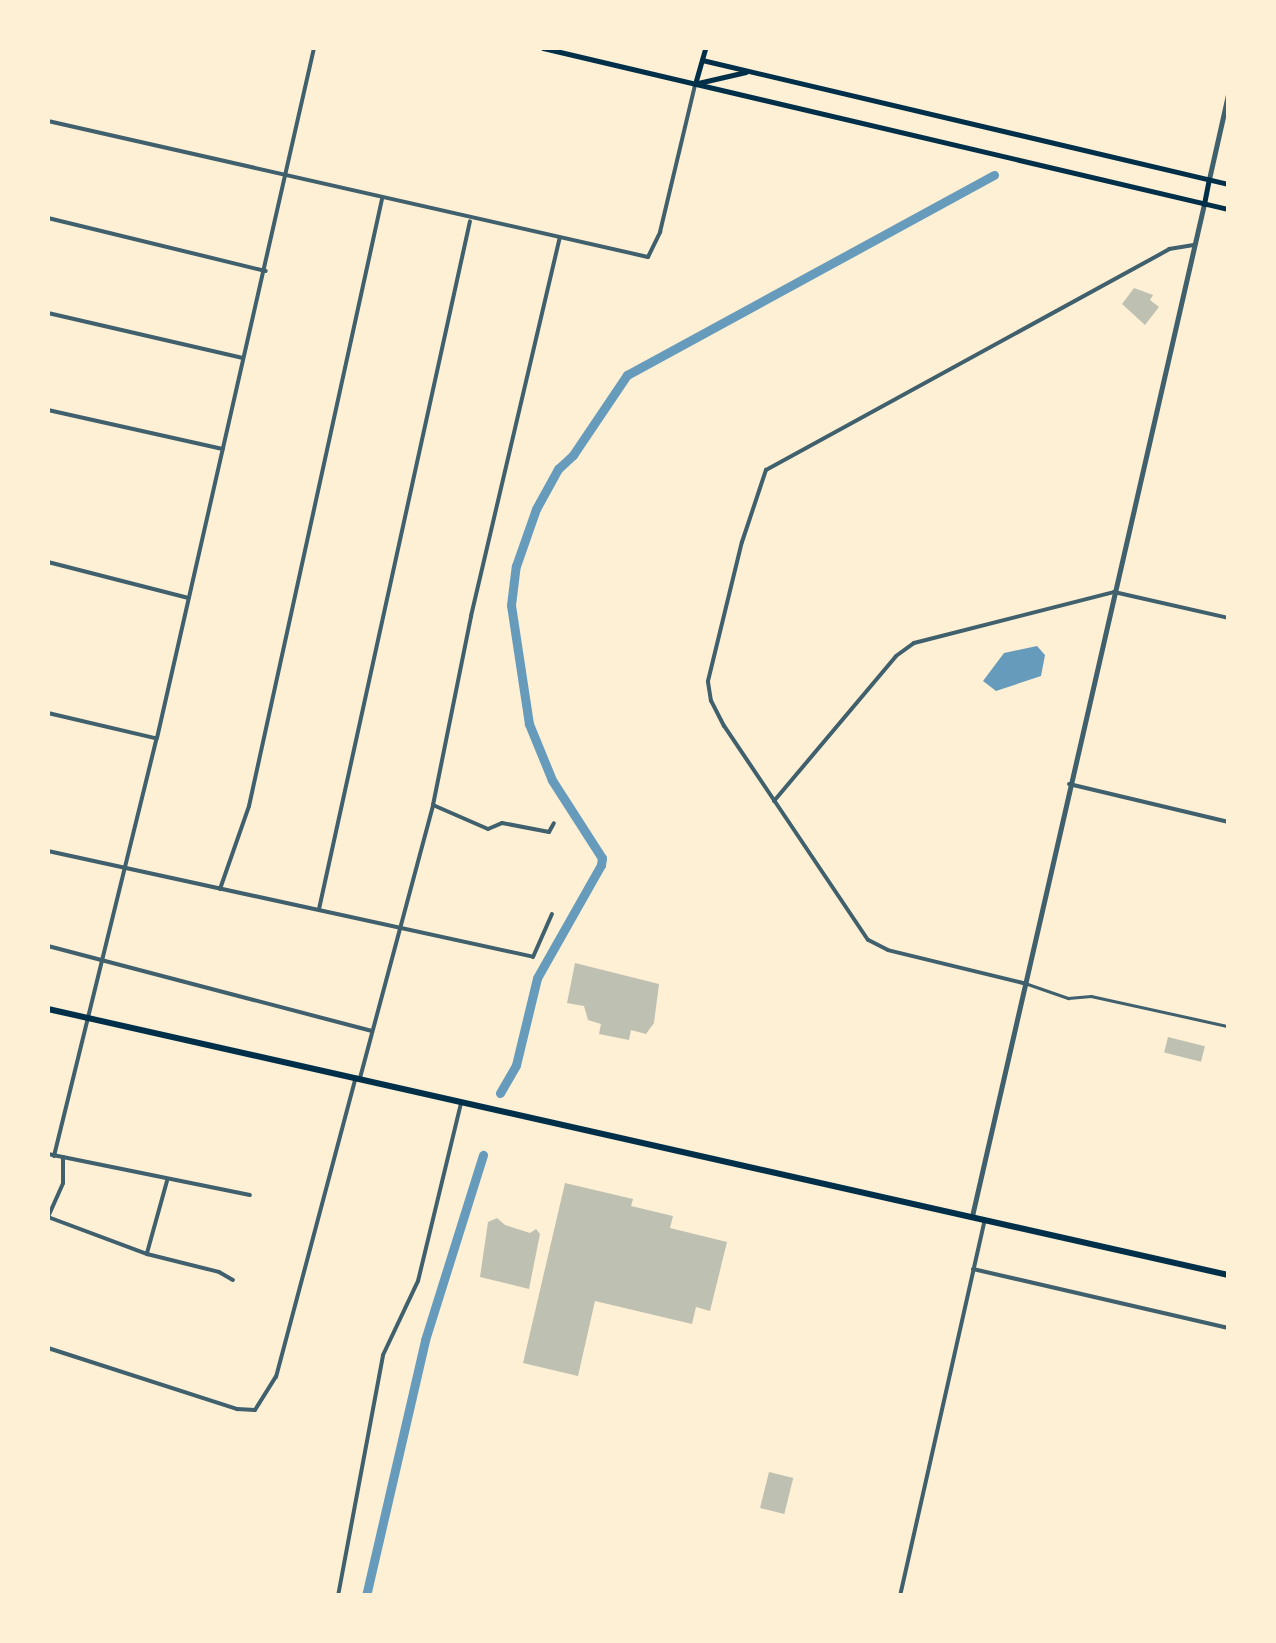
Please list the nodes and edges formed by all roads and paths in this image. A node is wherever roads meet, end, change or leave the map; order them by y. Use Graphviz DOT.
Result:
graph roads {
  1 [pos="314,48"];
  2 [pos="543,48"];
  3 [pos="705,48"];
  4 [pos="702,60"];
  5 [pos="747,71"];
  6 [pos="736,74"];
  7 [pos="695,84"];
  8 [pos="741,95"];
  9 [pos="1228,95"];
  10 [pos="48,121"];
  11 [pos="287,175"];
  12 [pos="1209,180"];
  13 [pos="1228,184"];
  14 [pos="382,200"];
  15 [pos="1204,204"];
  16 [pos="1228,209"];
  17 [pos="48,218"];
  18 [pos="470,219"];
  19 [pos="560,238"];
  20 [pos="1194,245"];
  21 [pos="266,271"];
  22 [pos="48,314"];
  23 [pos="245,358"];
  24 [pos="48,410"];
  25 [pos="223,449"];
  26 [pos="48,562"];
  27 [pos="1114,592"];
  28 [pos="189,598"];
  29 [pos="1228,618"];
  30 [pos="48,714"];
  31 [pos="157,738"];
  32 [pos="1070,784"];
  33 [pos="773,802"];
  34 [pos="433,804"];
  35 [pos="1228,822"];
  36 [pos="554,823"];
  37 [pos="48,851"];
  38 [pos="126,868"];
  39 [pos="220,889"];
  40 [pos="319,910"];
  41 [pos="552,914"];
  42 [pos="402,930"];
  43 [pos="48,946"];
  44 [pos="102,960"];
  45 [pos="1023,983"];
  46 [pos="48,1009"];
  47 [pos="86,1016"];
  48 [pos="1228,1026"];
  49 [pos="372,1030"];
  50 [pos="358,1078"];
  51 [pos="462,1101"];
  52 [pos="51,1155"];
  53 [pos="62,1158"];
  54 [pos="167,1181"];
  55 [pos="250,1194"];
  56 [pos="972,1216"];
  57 [pos="48,1218"];
  58 [pos="986,1220"];
  59 [pos="147,1254"];
  60 [pos="974,1270"];
  61 [pos="1228,1275"];
  62 [pos="233,1280"];
  63 [pos="1228,1328"];
  64 [pos="48,1348"];
  65 [pos="338,1596"];
  66 [pos="900,1596"];
  1 -- 11 [label="street"];
  2 -- 7 [label="main road"];
  3 -- 4 [label="main road"];
  4 -- 5 [label="main road"];
  4 -- 7 [label="main road"];
  5 -- 6 [label="main road"];
  5 -- 12 [label="main road"];
  6 -- 7 [label="main road"];
  6 -- 8 [label="main road"];
  7 -- 8 [label="main road"];
  7 -- 19 [label="street"];
  8 -- 15 [label="main road"];
  9 -- 12 [label="street"];
  10 -- 11 [label="street"];
  11 -- 14 [label="street"];
  11 -- 21 [label="street"];
  12 -- 13 [label="main road"];
  12 -- 15 [label="main road"];
  14 -- 18 [label="street"];
  14 -- 39 [label="street"];
  15 -- 16 [label="main road"];
  15 -- 20 [label="street"];
  17 -- 21 [label="street"];
  18 -- 19 [label="street"];
  18 -- 40 [label="street"];
  19 -- 34 [label="street"];
  20 -- 27 [label="street"];
  20 -- 33 [label="street"];
  21 -- 23 [label="street"];
  22 -- 23 [label="street"];
  23 -- 25 [label="street"];
  24 -- 25 [label="street"];
  25 -- 28 [label="street"];
  26 -- 28 [label="street"];
  27 -- 29 [label="street"];
  27 -- 32 [label="street"];
  27 -- 33 [label="street"];
  28 -- 31 [label="street"];
  30 -- 31 [label="street"];
  31 -- 38 [label="street"];
  32 -- 35 [label="street"];
  32 -- 45 [label="street"];
  33 -- 45 [label="street"];
  34 -- 36 [label="street"];
  34 -- 42 [label="street"];
  37 -- 38 [label="street"];
  38 -- 39 [label="street"];
  38 -- 44 [label="street"];
  39 -- 40 [label="street"];
  40 -- 42 [label="street"];
  41 -- 42 [label="street"];
  42 -- 49 [label="street"];
  43 -- 44 [label="street"];
  44 -- 47 [label="street"];
  44 -- 49 [label="street"];
  45 -- 48 [label="lane"];
  45 -- 56 [label="street"];
  46 -- 47 [label="main road"];
  47 -- 50 [label="main road"];
  47 -- 52 [label="street"];
  49 -- 50 [label="street"];
  50 -- 51 [label="main road"];
  50 -- 64 [label="street"];
  51 -- 56 [label="main road"];
  51 -- 65 [label="street"];
  52 -- 53 [label="street"];
  53 -- 54 [label="street"];
  53 -- 57 [label="street"];
  54 -- 55 [label="street"];
  54 -- 59 [label="street"];
  56 -- 58 [label="main road"];
  57 -- 59 [label="street"];
  58 -- 60 [label="street"];
  58 -- 61 [label="main road"];
  59 -- 62 [label="street"];
  60 -- 63 [label="street"];
  60 -- 66 [label="street"];
}
